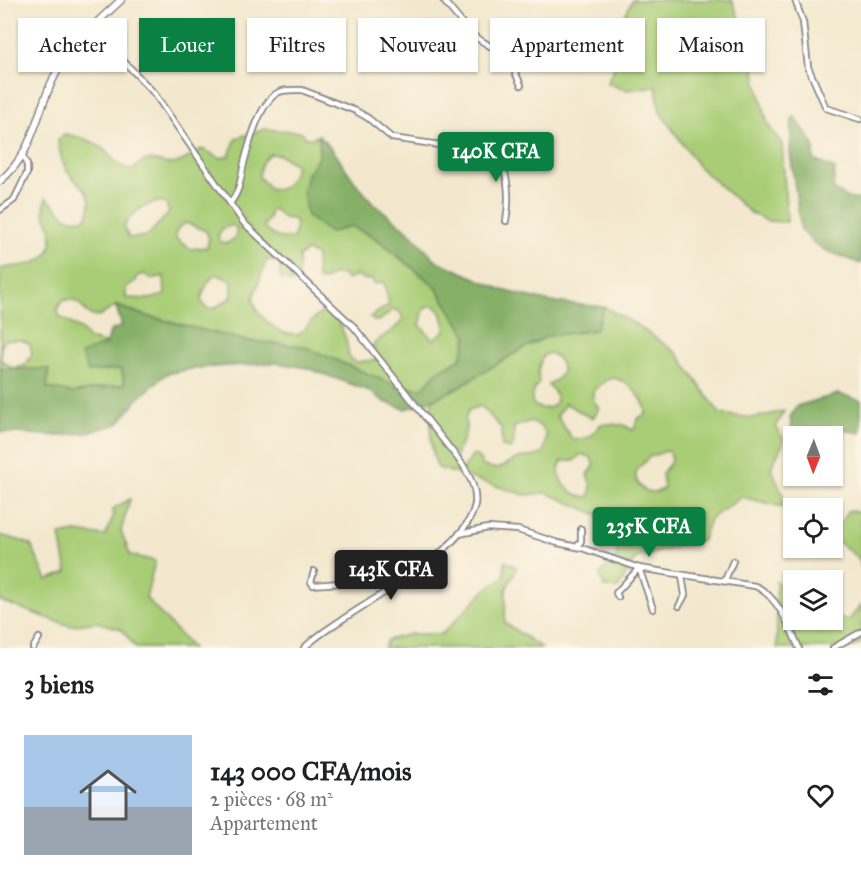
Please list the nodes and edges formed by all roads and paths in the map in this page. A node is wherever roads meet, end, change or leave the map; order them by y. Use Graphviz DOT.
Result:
graph roads {
  1 [pos="121,0"];
  2 [pos="443,0"];
  3 [pos="795,0"];
  4 [pos="102,18"];
  5 [pos="127,65"];
  6 [pos="57,72"];
  7 [pos="521,85"];
  8 [pos="860,119"];
  9 [pos="23,157"];
  10 [pos="0,181"];
  11 [pos="230,203"];
  12 [pos="0,210"];
  13 [pos="506,221"];
  14 [pos="581,530"];
  15 [pos="459,534"];
  16 [pos="577,547"];
  17 [pos="733,561"];
  18 [pos="367,564"];
  19 [pos="639,568"];
  20 [pos="314,571"];
  21 [pos="682,576"];
  22 [pos="725,580"];
  23 [pos="360,583"];
  24 [pos="388,590"];
  25 [pos="618,597"];
  26 [pos="679,606"];
  27 [pos="653,609"];
  28 [pos="861,632"];
  29 [pos="39,638"];
  30 [pos="33,648"];
  31 [pos="304,648"];
  32 [pos="799,648"];
  33 [pos="833,648"];
  1 -- 4 [label="main road"];
  2 -- 7 [label="street"];
  3 -- 8 [label="street"];
  5 -- 11 [label="street"];
  6 -- 9 [label="main road"];
  9 -- 10 [label="main road"];
  9 -- 12 [label="street"];
  11 -- 13 [label="street"];
  11 -- 15 [label="street"];
  14 -- 16 [label="street"];
  15 -- 16 [label="street"];
  15 -- 24 [label="street"];
  16 -- 19 [label="street"];
  17 -- 22 [label="street"];
  18 -- 23 [label="street"];
  19 -- 21 [label="street"];
  19 -- 25 [label="street"];
  19 -- 27 [label="street"];
  20 -- 23 [label="street"];
  21 -- 22 [label="street"];
  21 -- 26 [label="street"];
  22 -- 32 [label="street"];
  23 -- 24 [label="street"];
  24 -- 31 [label="street"];
  28 -- 33 [label="street"];
  29 -- 30 [label="street"];
}
